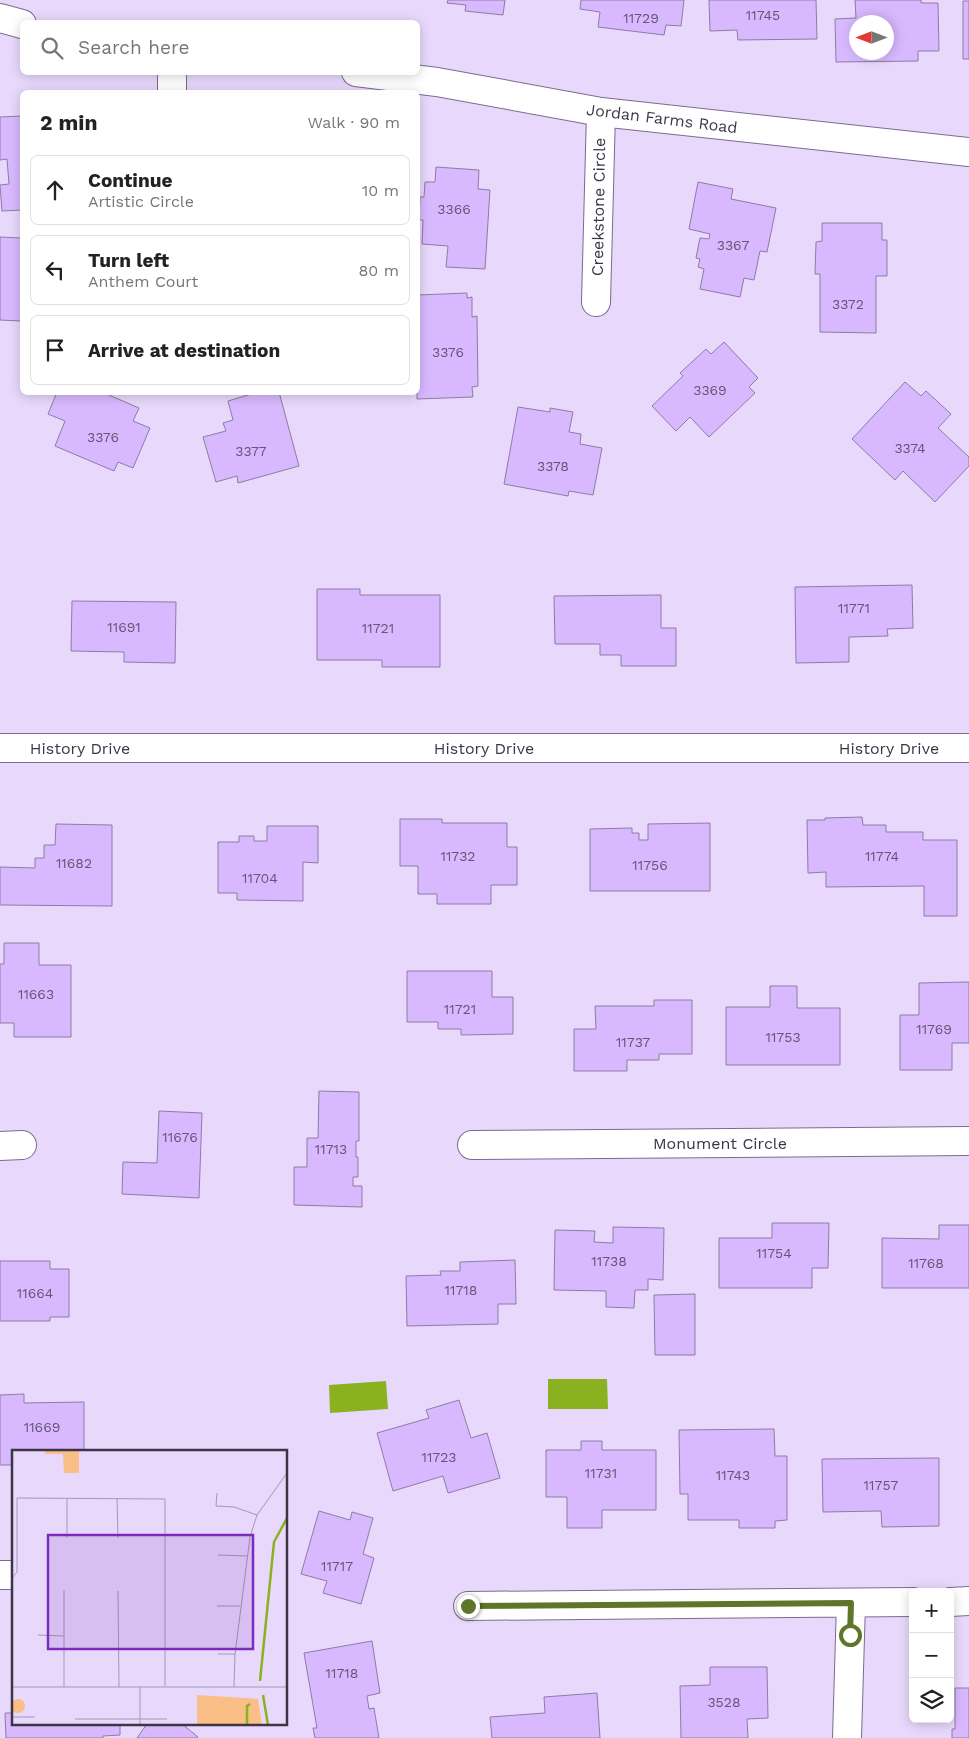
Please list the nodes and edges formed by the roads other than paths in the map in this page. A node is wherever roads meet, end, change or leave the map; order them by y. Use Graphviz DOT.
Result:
graph roads {
  1 [pos="0,18"];
  2 [pos="20,23"];
  3 [pos="172,75"];
  4 [pos="380,75"];
  5 [pos="172,90"];
  6 [pos="600,112"];
  7 [pos="969,152"];
  8 [pos="596,302"];
  9 [pos="0,748"];
  10 [pos="969,748"];
  11 [pos="969,1141"];
  12 [pos="472,1145"];
  13 [pos="909,1602"];
  14 [pos="954,1602"];
  15 [pos="969,1602"];
  16 [pos="851,1603"];
  17 [pos="468,1606"];
  18 [pos="847,1738"];
  1 -- 2 [label="street"];
  3 -- 5 [label="street"];
  4 -- 6 [label="street, Jordan Farms Road"];
  6 -- 7 [label="street, Jordan Farms Road"];
  6 -- 8 [label="street, Creekstone Circle"];
  9 -- 10 [label="street, History Drive"];
  11 -- 12 [label="street, Monument Circle"];
  13 -- 16 [label="street"];
  14 -- 15 [label="street"];
  16 -- 17 [label="street"];
  16 -- 18 [label="street"];
}
